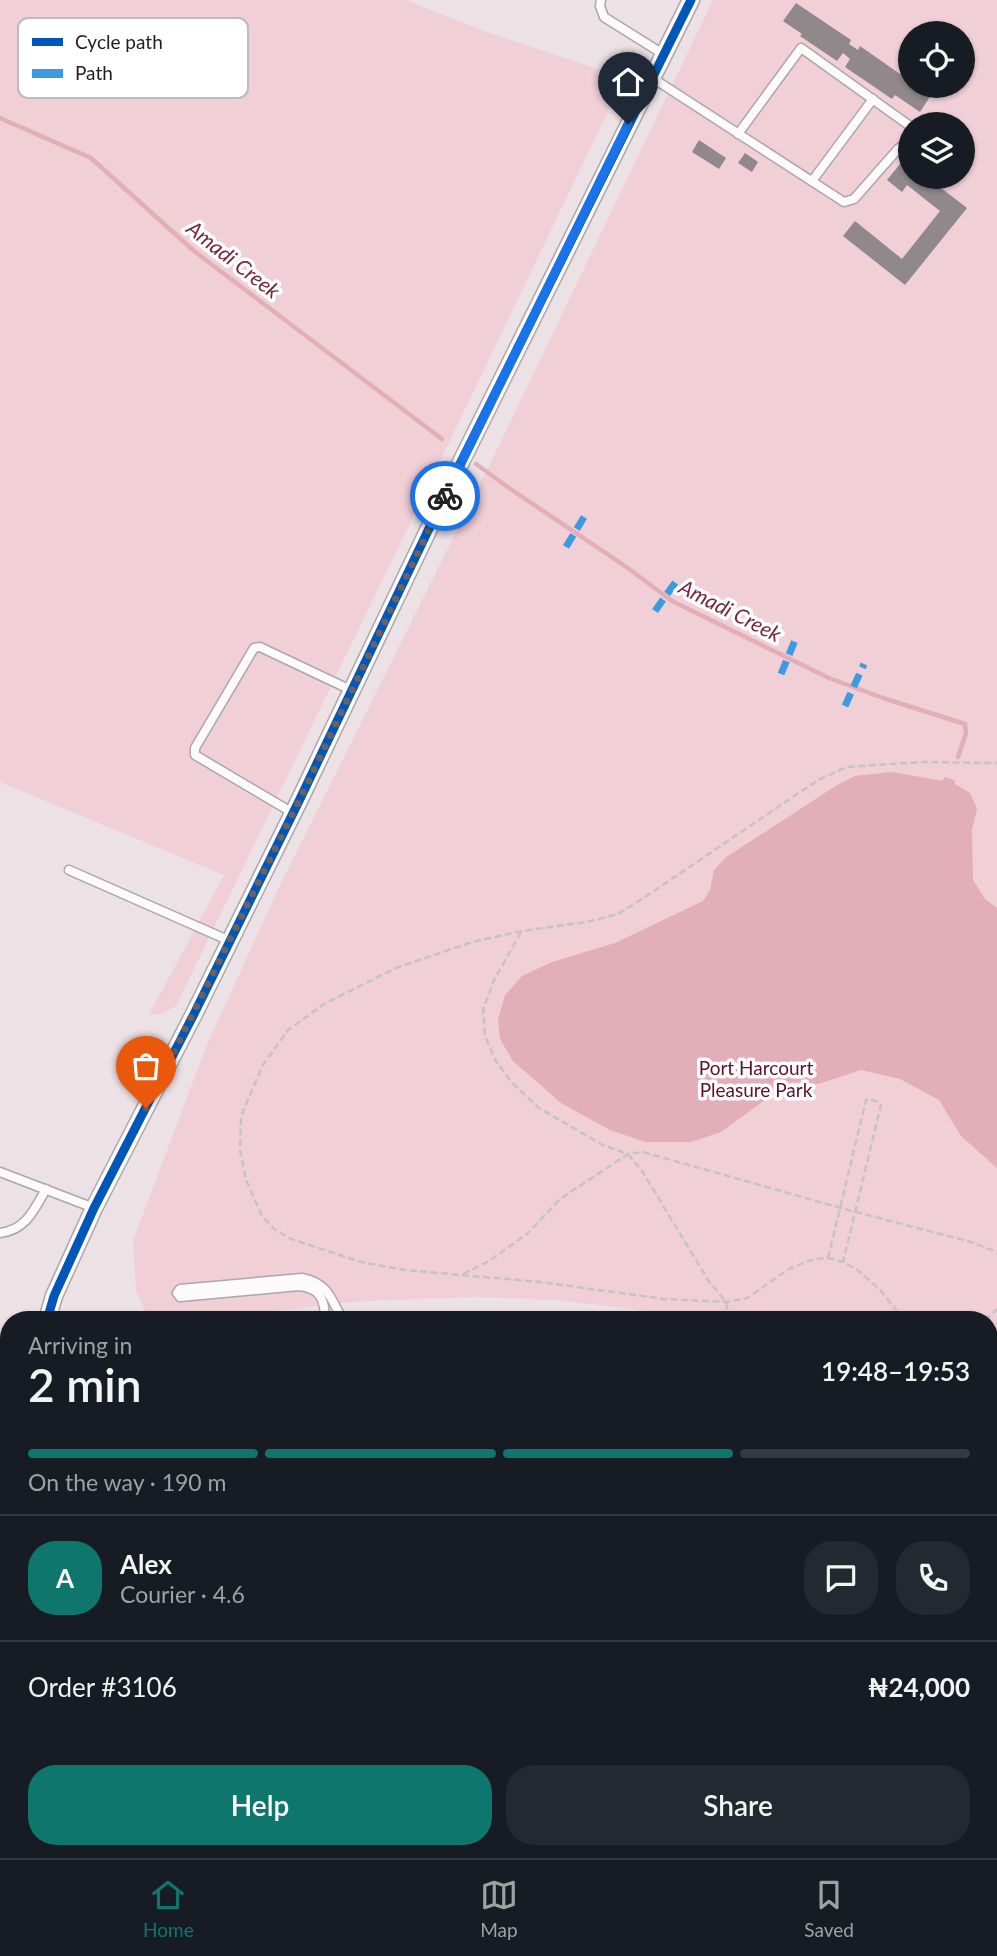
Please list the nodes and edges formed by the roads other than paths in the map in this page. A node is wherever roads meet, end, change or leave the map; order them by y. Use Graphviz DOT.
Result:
graph roads {
  1 [pos="601,0"];
  2 [pos="691,0"];
  3 [pos="663,54"];
  4 [pos="651,77"];
  5 [pos="873,99"];
  6 [pos="898,117"];
  7 [pos="738,134"];
  8 [pos="898,149"];
  9 [pos="812,181"];
  10 [pos="353,691"];
  11 [pos="293,814"];
  12 [pos="69,870"];
  13 [pos="230,941"];
  14 [pos="0,1172"];
  15 [pos="46,1189"];
  16 [pos="94,1208"];
  17 [pos="0,1233"];
  18 [pos="50,1311"];
  19 [pos="324,1311"];
  20 [pos="338,1311"];
  1 -- 3 [label="lane"];
  2 -- 3 [label="street"];
  3 -- 4 [label="street"];
  4 -- 7 [label="lane"];
  4 -- 10 [label="street"];
  5 -- 6 [label="lane"];
  5 -- 7 [label="lane"];
  5 -- 9 [label="lane"];
  7 -- 9 [label="lane"];
  8 -- 9 [label="lane"];
  10 -- 11 [label="street"];
  10 -- 11 [label="lane"];
  11 -- 13 [label="street"];
  12 -- 13 [label="lane"];
  13 -- 16 [label="street"];
  14 -- 15 [label="lane"];
  15 -- 16 [label="lane"];
  15 -- 17 [label="lane"];
  16 -- 18 [label="street"];
  19 -- 20 [label="lane"];
}
